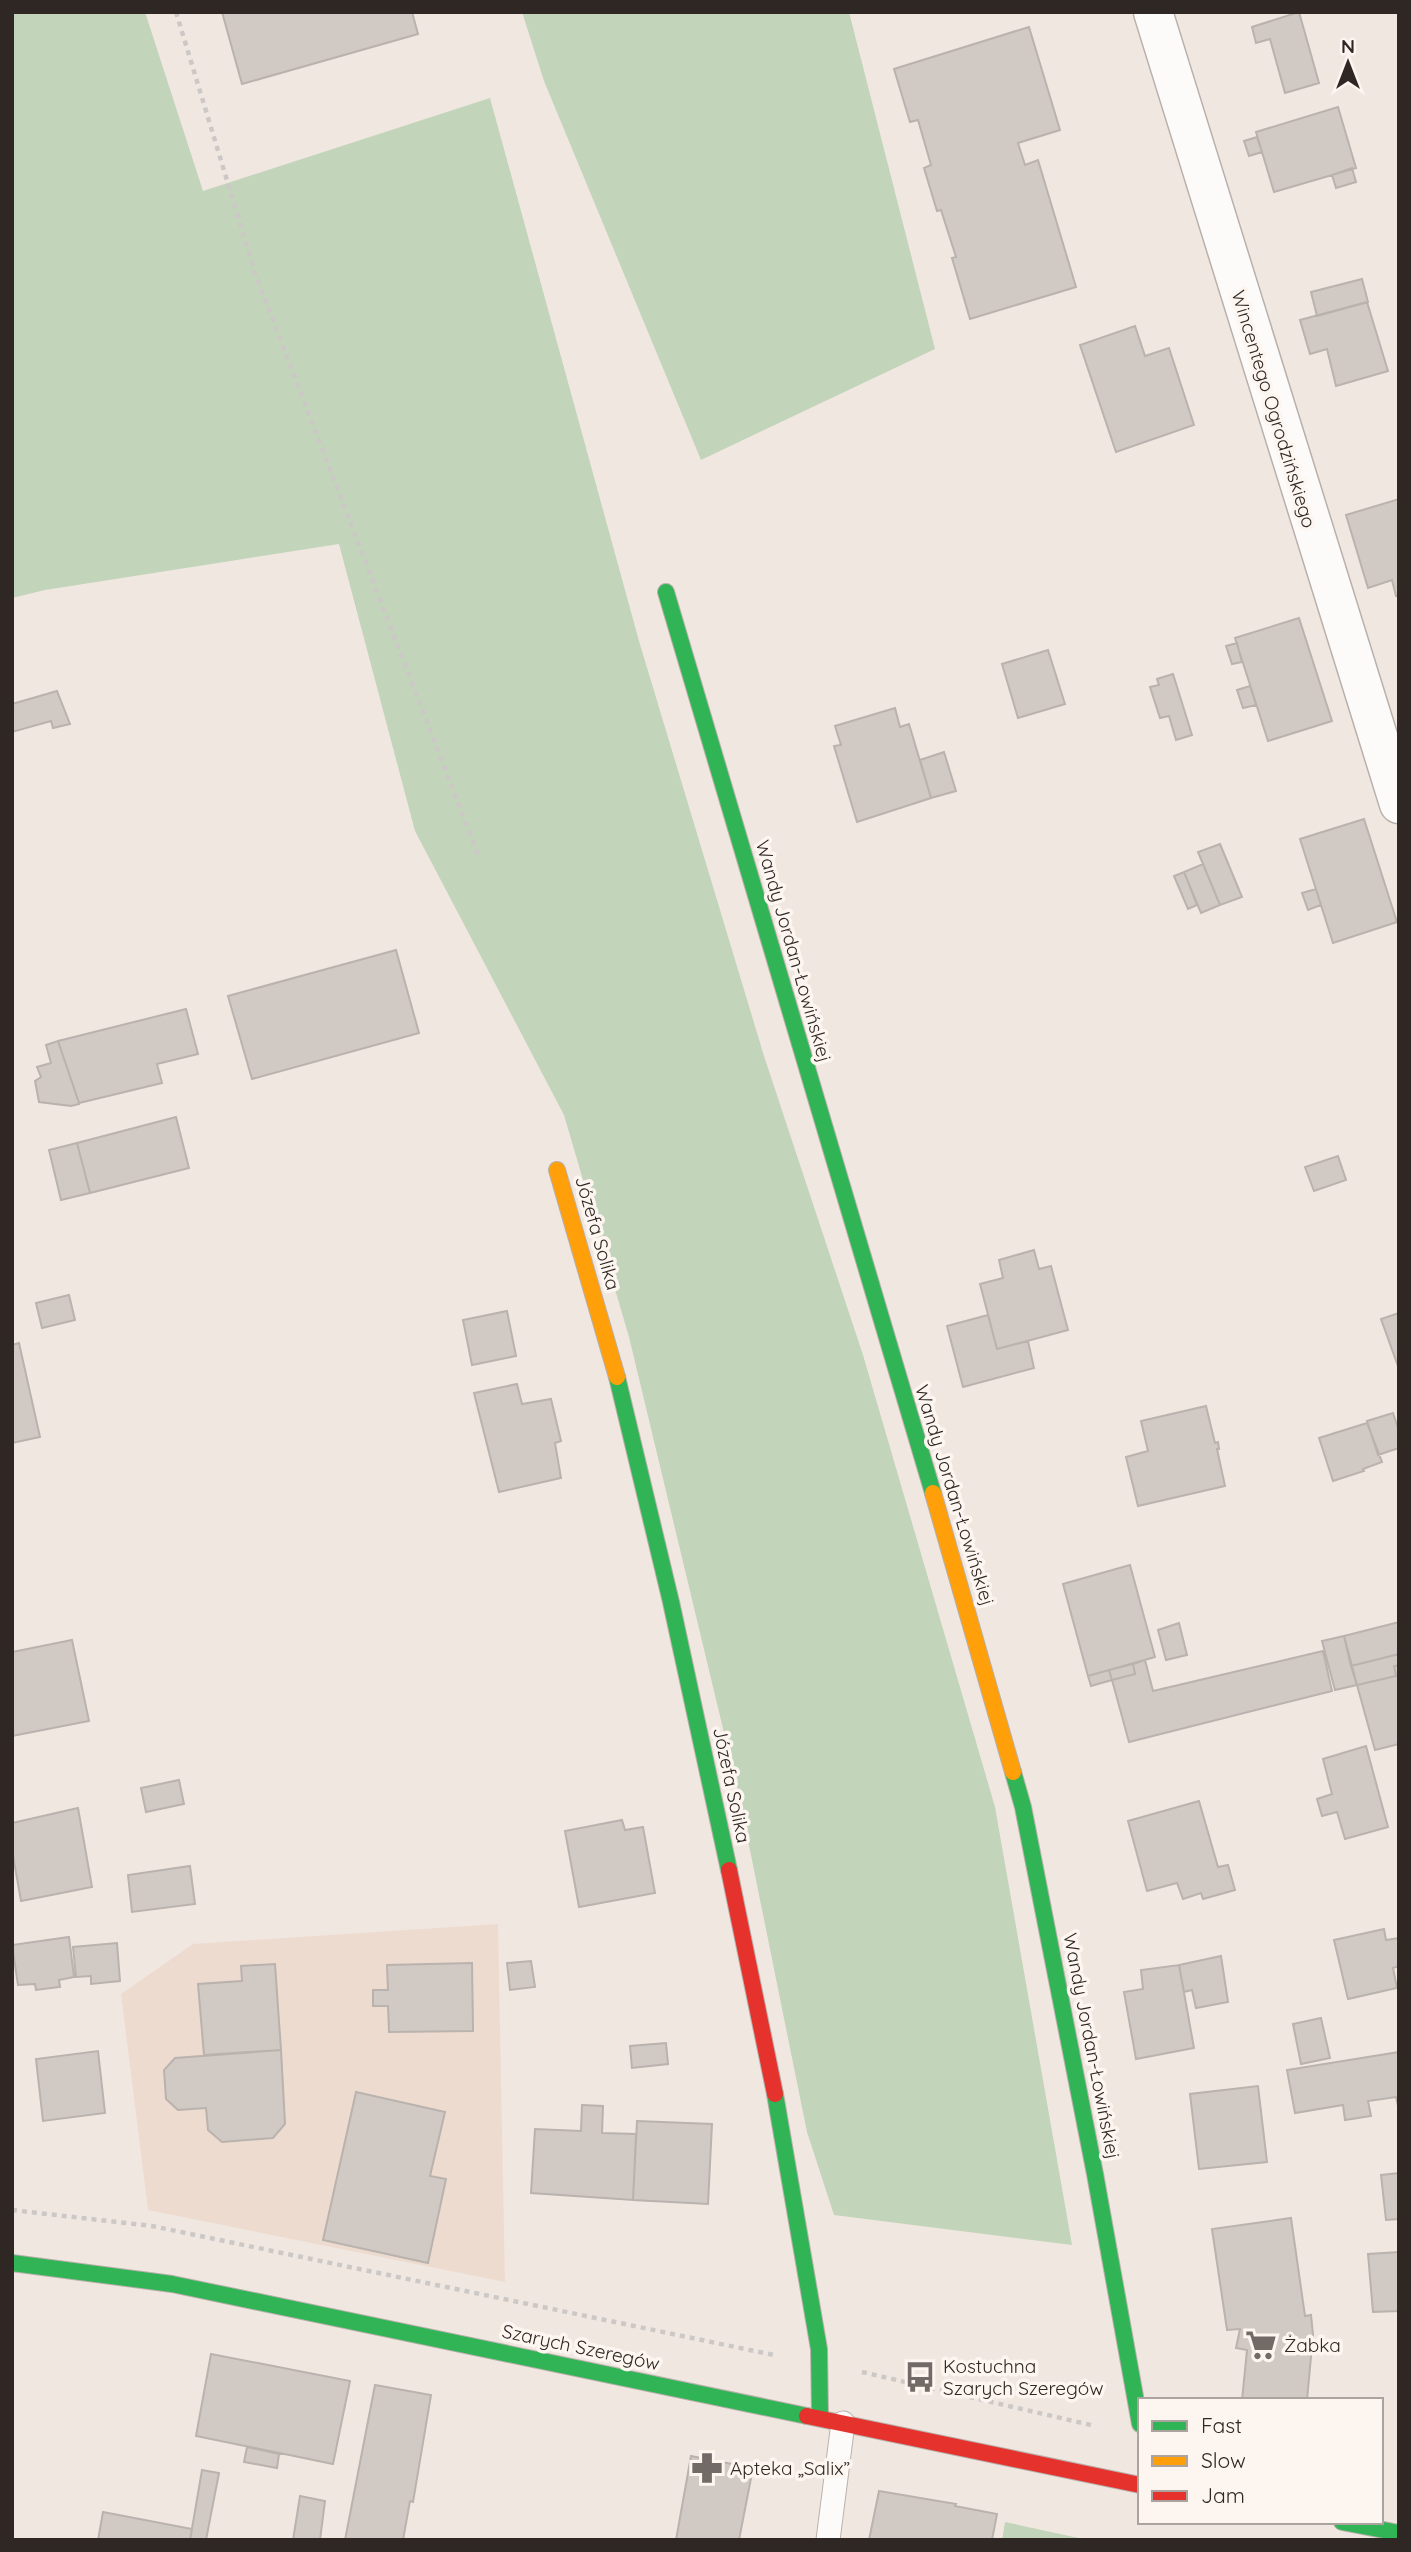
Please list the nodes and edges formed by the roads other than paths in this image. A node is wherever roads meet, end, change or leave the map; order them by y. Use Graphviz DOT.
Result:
graph roads {
  1 [pos="1153,12"];
  2 [pos="666,592"];
  3 [pos="1399,804"];
  4 [pos="557,1170"];
  5 [pos="12,2263"];
  6 [pos="1138,2413"];
  7 [pos="820,2418"];
  8 [pos="843,2423"];
  9 [pos="1138,2485"];
  10 [pos="1352,2524"];
  11 [pos="1399,2533"];
  12 [pos="828,2540"];
  1 -- 3 [label="street, Wincentego Ogrodzińskiego"];
  2 -- 6 [label="street, Wandy Jordan-Łowińskiej"];
  4 -- 7 [label="street, Józefa Solika"];
  5 -- 7 [label="street, Szarych Szeregów"];
  7 -- 8 [label="street, Szarych Szeregów"];
  8 -- 9 [label="street, Szarych Szeregów"];
  8 -- 12 [label="lane"];
  10 -- 11 [label="street"];
}
